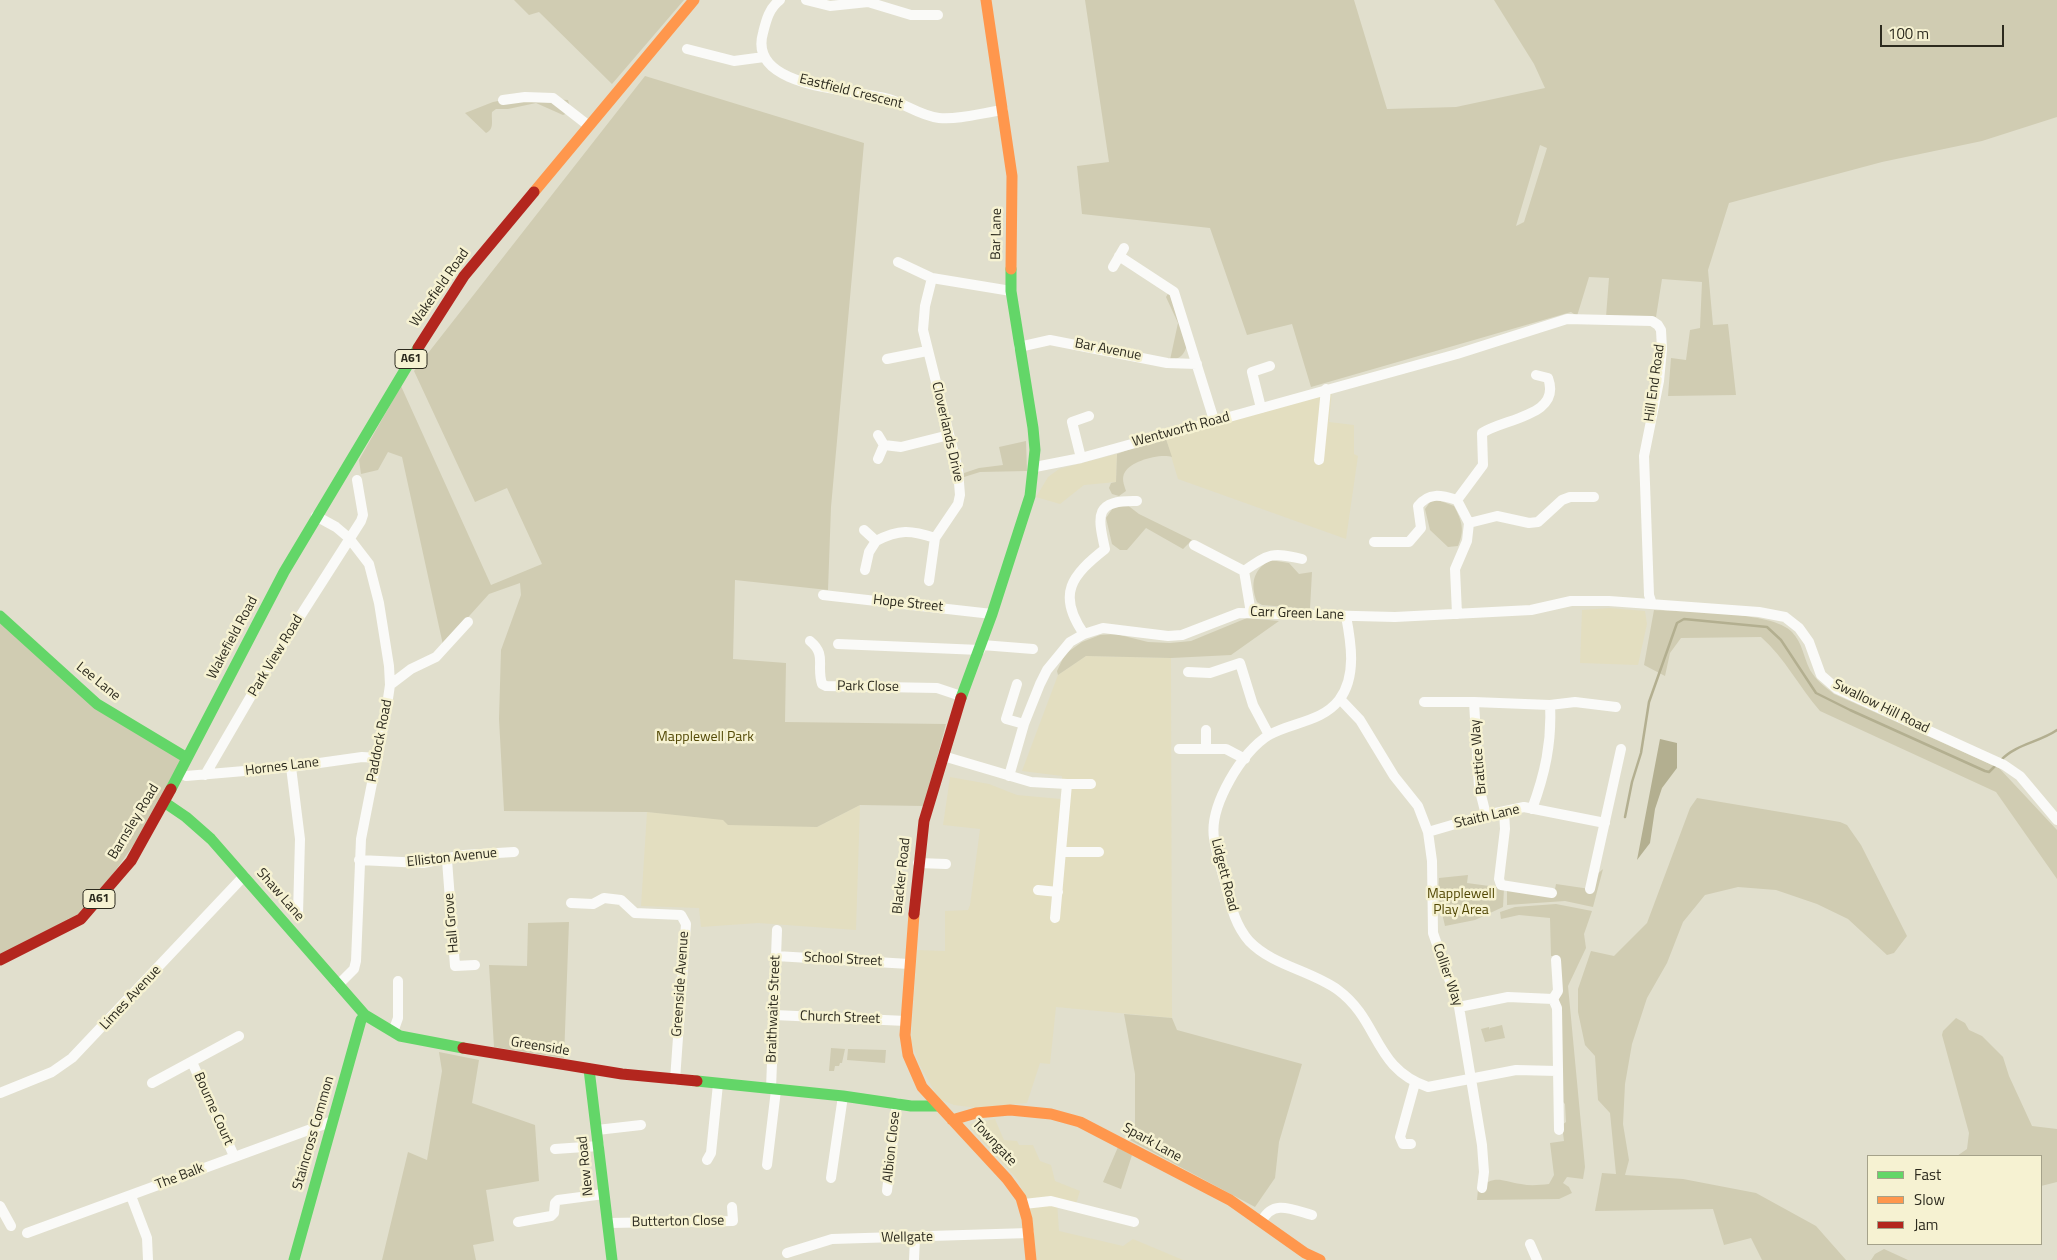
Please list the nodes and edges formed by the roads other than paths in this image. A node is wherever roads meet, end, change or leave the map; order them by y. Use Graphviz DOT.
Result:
graph roads {
  1 [pos="694,0"];
  2 [pos="780,0"];
  3 [pos="806,0"];
  4 [pos="986,0"];
  5 [pos="938,15"];
  6 [pos="687,49"];
  7 [pos="764,57"];
  8 [pos="503,100"];
  9 [pos="1003,110"];
  10 [pos="589,126"];
  11 [pos="898,262"];
  12 [pos="1113,267"];
  13 [pos="932,278"];
  14 [pos="1011,291"];
  15 [pos="1019,347"];
  16 [pos="927,350"];
  17 [pos="887,359"];
  18 [pos="1197,364"];
  19 [pos="1270,366"];
  20 [pos="1536,375"];
  21 [pos="1326,389"];
  22 [pos="1261,408"];
  23 [pos="1089,416"];
  24 [pos="1214,420"];
  25 [pos="878,435"];
  26 [pos="949,435"];
  27 [pos="884,444"];
  28 [pos="1081,458"];
  29 [pos="878,459"];
  30 [pos="1319,460"];
  31 [pos="1035,467"];
  32 [pos="357,480"];
  33 [pos="1594,497"];
  34 [pos="1457,500"];
  35 [pos="1137,501"];
  36 [pos="316,516"];
  37 [pos="1470,523"];
  38 [pos="864,530"];
  39 [pos="349,538"];
  40 [pos="935,538"];
  41 [pos="876,541"];
  42 [pos="1374,542"];
  43 [pos="1194,545"];
  44 [pos="1302,559"];
  45 [pos="865,570"];
  46 [pos="1244,570"];
  47 [pos="929,581"];
  48 [pos="823,595"];
  49 [pos="1652,604"];
  50 [pos="1252,613"];
  51 [pos="992,614"];
  52 [pos="1457,614"];
  53 [pos="0,616"];
  54 [pos="1346,616"];
  55 [pos="468,622"];
  56 [pos="1084,634"];
  57 [pos="810,641"];
  58 [pos="838,644"];
  59 [pos="981,647"];
  60 [pos="1033,649"];
  61 [pos="1188,672"];
  62 [pos="1016,684"];
  63 [pos="390,685"];
  64 [pos="961,696"];
  65 [pos="1340,699"];
  66 [pos="1424,702"];
  67 [pos="1474,702"];
  68 [pos="1550,704"];
  69 [pos="1616,707"];
  70 [pos="1024,724"];
  71 [pos="1206,730"];
  72 [pos="1269,735"];
  73 [pos="1179,749"];
  74 [pos="1206,749"];
  75 [pos="1621,749"];
  76 [pos="943,756"];
  77 [pos="187,758"];
  78 [pos="378,758"];
  79 [pos="1245,759"];
  80 [pos="291,767"];
  81 [pos="205,775"];
  82 [pos="186,776"];
  83 [pos="1009,776"];
  84 [pos="1067,784"];
  85 [pos="1091,784"];
  86 [pos="164,802"];
  87 [pos="1532,809"];
  88 [pos="1504,811"];
  89 [pos="1486,815"];
  90 [pos="2057,820"];
  91 [pos="1605,823"];
  92 [pos="1428,832"];
  93 [pos="514,852"];
  94 [pos="1062,852"];
  95 [pos="1099,852"];
  96 [pos="360,860"];
  97 [pos="447,860"];
  98 [pos="918,863"];
  99 [pos="946,864"];
  100 [pos="244,876"];
  101 [pos="1590,889"];
  102 [pos="1038,890"];
  103 [pos="1058,892"];
  104 [pos="1552,894"];
  105 [pos="571,903"];
  106 [pos="298,914"];
  107 [pos="1056,918"];
  108 [pos="777,930"];
  109 [pos="776,956"];
  110 [pos="0,960"];
  111 [pos="1556,960"];
  112 [pos="909,964"];
  113 [pos="474,965"];
  114 [pos="398,981"];
  115 [pos="338,985"];
  116 [pos="1553,999"];
  117 [pos="1460,1007"];
  118 [pos="774,1015"];
  119 [pos="365,1016"];
  120 [pos="906,1020"];
  121 [pos="393,1032"];
  122 [pos="239,1036"];
  123 [pos="192,1062"];
  124 [pos="589,1069"];
  125 [pos="1557,1071"];
  126 [pos="1472,1079"];
  127 [pos="674,1080"];
  128 [pos="152,1083"];
  129 [pos="1415,1083"];
  130 [pos="718,1084"];
  131 [pos="922,1087"];
  132 [pos="774,1090"];
  133 [pos="0,1093"];
  134 [pos="842,1096"];
  135 [pos="899,1103"];
  136 [pos="938,1106"];
  137 [pos="952,1120"];
  138 [pos="333,1121"];
  139 [pos="642,1125"];
  140 [pos="597,1130"];
  141 [pos="1559,1130"];
  142 [pos="1411,1144"];
  143 [pos="599,1146"];
  144 [pos="555,1150"];
  145 [pos="234,1156"];
  146 [pos="707,1160"];
  147 [pos="766,1165"];
  148 [pos="831,1178"];
  149 [pos="1482,1188"];
  150 [pos="887,1191"];
  151 [pos="604,1194"];
  152 [pos="131,1196"];
  153 [pos="1024,1204"];
  154 [pos="0,1206"];
  155 [pos="732,1207"];
  156 [pos="1312,1215"];
  157 [pos="1262,1221"];
  158 [pos="518,1222"];
  159 [pos="1134,1222"];
  160 [pos="608,1223"];
  161 [pos="11,1226"];
  162 [pos="27,1233"];
  163 [pos="1029,1233"];
  164 [pos="915,1238"];
  165 [pos="1530,1244"];
  166 [pos="787,1253"];
  167 [pos="148,1260"];
  168 [pos="294,1260"];
  169 [pos="612,1260"];
  170 [pos="914,1260"];
  171 [pos="1031,1260"];
  172 [pos="1320,1260"];
  173 [pos="1538,1260"];
  1 -- 10 [label="main road, Wakefield Road / A61"];
  2 -- 7 [label="street"];
  3 -- 5 [label="street"];
  4 -- 9 [label="main road, Bar Lane"];
  6 -- 7 [label="street"];
  7 -- 9 [label="street, Eastfield Crescent"];
  8 -- 10 [label="street"];
  9 -- 14 [label="main road, Bar Lane"];
  10 -- 36 [label="main road, Wakefield Road / A61"];
  11 -- 13 [label="street"];
  12 -- 18 [label="street"];
  13 -- 14 [label="street"];
  13 -- 16 [label="street, Cloverlands Drive"];
  14 -- 15 [label="main road, Bar Lane"];
  15 -- 18 [label="street, Bar Avenue"];
  15 -- 31 [label="main road, Bar Lane"];
  16 -- 17 [label="street"];
  16 -- 26 [label="street, Cloverlands Drive"];
  18 -- 24 [label="street"];
  19 -- 22 [label="street"];
  20 -- 34 [label="street"];
  21 -- 22 [label="street, Wentworth Road"];
  21 -- 30 [label="street"];
  21 -- 49 [label="street, Hill End Road"];
  22 -- 24 [label="street, Wentworth Road"];
  23 -- 28 [label="street"];
  24 -- 28 [label="street, Wentworth Road"];
  25 -- 27 [label="street"];
  26 -- 27 [label="street"];
  26 -- 40 [label="street, Cloverlands Drive"];
  27 -- 29 [label="street"];
  28 -- 31 [label="street, Wentworth Road"];
  31 -- 51 [label="main road, Blacker Road"];
  32 -- 39 [label="street, Park View Road"];
  33 -- 37 [label="street"];
  34 -- 37 [label="street"];
  34 -- 42 [label="street"];
  35 -- 56 [label="street"];
  36 -- 39 [label="street, Paddock Road"];
  36 -- 77 [label="main road, Wakefield Road / A61"];
  37 -- 52 [label="street"];
  38 -- 41 [label="street"];
  39 -- 63 [label="street, Paddock Road"];
  39 -- 81 [label="street, Park View Road"];
  40 -- 41 [label="street"];
  40 -- 47 [label="street, Cloverlands Drive"];
  41 -- 45 [label="street"];
  43 -- 46 [label="street"];
  44 -- 46 [label="street"];
  46 -- 50 [label="street"];
  48 -- 51 [label="street, Hope Street"];
  49 -- 52 [label="street, Carr Green Lane"];
  49 -- 90 [label="street, Swallow Hill Road"];
  50 -- 54 [label="street, Carr Green Lane"];
  50 -- 56 [label="street, Carr Green Lane"];
  51 -- 59 [label="main road, Blacker Road"];
  52 -- 54 [label="street, Carr Green Lane"];
  53 -- 77 [label="main road, Lee Lane"];
  54 -- 65 [label="street, Lidgett Road"];
  55 -- 63 [label="street"];
  56 -- 70 [label="street, Carr Green Lane"];
  57 -- 64 [label="street, Park Close"];
  58 -- 59 [label="street"];
  59 -- 60 [label="street"];
  59 -- 64 [label="main road, Blacker Road"];
  61 -- 72 [label="street"];
  62 -- 70 [label="street"];
  63 -- 78 [label="street, Paddock Road"];
  64 -- 76 [label="main road, Blacker Road"];
  65 -- 72 [label="street, Lidgett Road"];
  65 -- 92 [label="street, Collier Way"];
  66 -- 67 [label="street"];
  67 -- 68 [label="street, Brattice Way"];
  67 -- 89 [label="street, Brattice Way"];
  68 -- 69 [label="street, Brattice Way"];
  68 -- 87 [label="street"];
  70 -- 83 [label="street, Carr Green Lane"];
  71 -- 74 [label="street"];
  72 -- 79 [label="street, Lidgett Road"];
  73 -- 74 [label="street"];
  74 -- 79 [label="street"];
  75 -- 91 [label="street"];
  76 -- 83 [label="street"];
  76 -- 98 [label="main road, Blacker Road"];
  77 -- 86 [label="main road, Barnsley Road / A61"];
  78 -- 80 [label="street, Hornes Lane"];
  78 -- 96 [label="street, Paddock Road"];
  79 -- 129 [label="street, Lidgett Road"];
  80 -- 81 [label="street, Hornes Lane"];
  80 -- 106 [label="street"];
  81 -- 82 [label="street, Hornes Lane"];
  83 -- 84 [label="street"];
  84 -- 85 [label="street"];
  84 -- 94 [label="street"];
  86 -- 100 [label="main road, Shaw Lane"];
  86 -- 110 [label="main road, Barnsley Road / A61"];
  87 -- 88 [label="street, Staith Lane"];
  87 -- 91 [label="street, Staith Lane"];
  88 -- 89 [label="street, Staith Lane"];
  88 -- 104 [label="street"];
  89 -- 92 [label="street, Staith Lane"];
  91 -- 101 [label="street"];
  92 -- 117 [label="street, Collier Way"];
  93 -- 97 [label="street, Elliston Avenue"];
  94 -- 95 [label="street"];
  94 -- 103 [label="street"];
  96 -- 97 [label="street, Elliston Avenue"];
  96 -- 115 [label="street, Paddock Road"];
  97 -- 113 [label="street, Hall Grove"];
  98 -- 99 [label="street"];
  98 -- 112 [label="main road, Blacker Road"];
  100 -- 115 [label="main road, Shaw Lane"];
  100 -- 133 [label="street, Limes Avenue"];
  102 -- 103 [label="street"];
  103 -- 107 [label="street"];
  105 -- 127 [label="street, Greenside Avenue"];
  108 -- 109 [label="street, Braithwaite Street"];
  109 -- 112 [label="street, School Street"];
  109 -- 118 [label="street, Braithwaite Street"];
  111 -- 116 [label="street"];
  112 -- 120 [label="main road, Blacker Road"];
  114 -- 121 [label="street"];
  115 -- 119 [label="main road, Shaw Lane"];
  116 -- 117 [label="street"];
  116 -- 125 [label="street"];
  117 -- 126 [label="street, Collier Way"];
  118 -- 120 [label="street, Church Street"];
  118 -- 132 [label="street, Braithwaite Street"];
  119 -- 121 [label="main road, Greenside"];
  119 -- 138 [label="main road, Staincross Common"];
  120 -- 131 [label="main road, Blacker Road"];
  121 -- 124 [label="main road, Greenside"];
  122 -- 123 [label="street, Bourne Court"];
  123 -- 128 [label="street, Bourne Court"];
  123 -- 145 [label="street, Bourne Court"];
  124 -- 127 [label="main road, Greenside"];
  124 -- 140 [label="main road, New Road"];
  125 -- 126 [label="street"];
  125 -- 141 [label="street"];
  126 -- 129 [label="street"];
  126 -- 149 [label="street, Collier Way"];
  127 -- 130 [label="main road, Greenside"];
  129 -- 142 [label="street"];
  130 -- 132 [label="main road, Greenside"];
  130 -- 146 [label="street"];
  131 -- 135 [label="main road"];
  131 -- 136 [label="main road, Blacker Road"];
  132 -- 134 [label="main road, Greenside"];
  132 -- 147 [label="street"];
  134 -- 135 [label="main road, Greenside"];
  134 -- 148 [label="street"];
  135 -- 136 [label="main road, Greenside"];
  135 -- 150 [label="street, Albion Close"];
  136 -- 137 [label="main road, Towngate"];
  137 -- 153 [label="main road, Towngate"];
  137 -- 157 [label="main road, Spark Lane"];
  138 -- 145 [label="street, The Balk"];
  138 -- 168 [label="main road, Staincross Common"];
  139 -- 140 [label="street"];
  140 -- 143 [label="main road, New Road"];
  143 -- 144 [label="street"];
  143 -- 151 [label="main road, New Road"];
  145 -- 152 [label="street, The Balk"];
  151 -- 158 [label="street"];
  151 -- 160 [label="main road, New Road"];
  152 -- 162 [label="street, The Balk"];
  152 -- 167 [label="street"];
  153 -- 159 [label="street"];
  153 -- 163 [label="main road, Towngate"];
  154 -- 161 [label="street"];
  155 -- 160 [label="street, Butterton Close"];
  156 -- 157 [label="street"];
  157 -- 172 [label="main road, Spark Lane"];
  160 -- 169 [label="main road, New Road"];
  163 -- 164 [label="street, Wellgate"];
  163 -- 171 [label="main road, Towngate"];
  164 -- 166 [label="street, Wellgate"];
  164 -- 170 [label="street"];
  165 -- 173 [label="street"];
}
